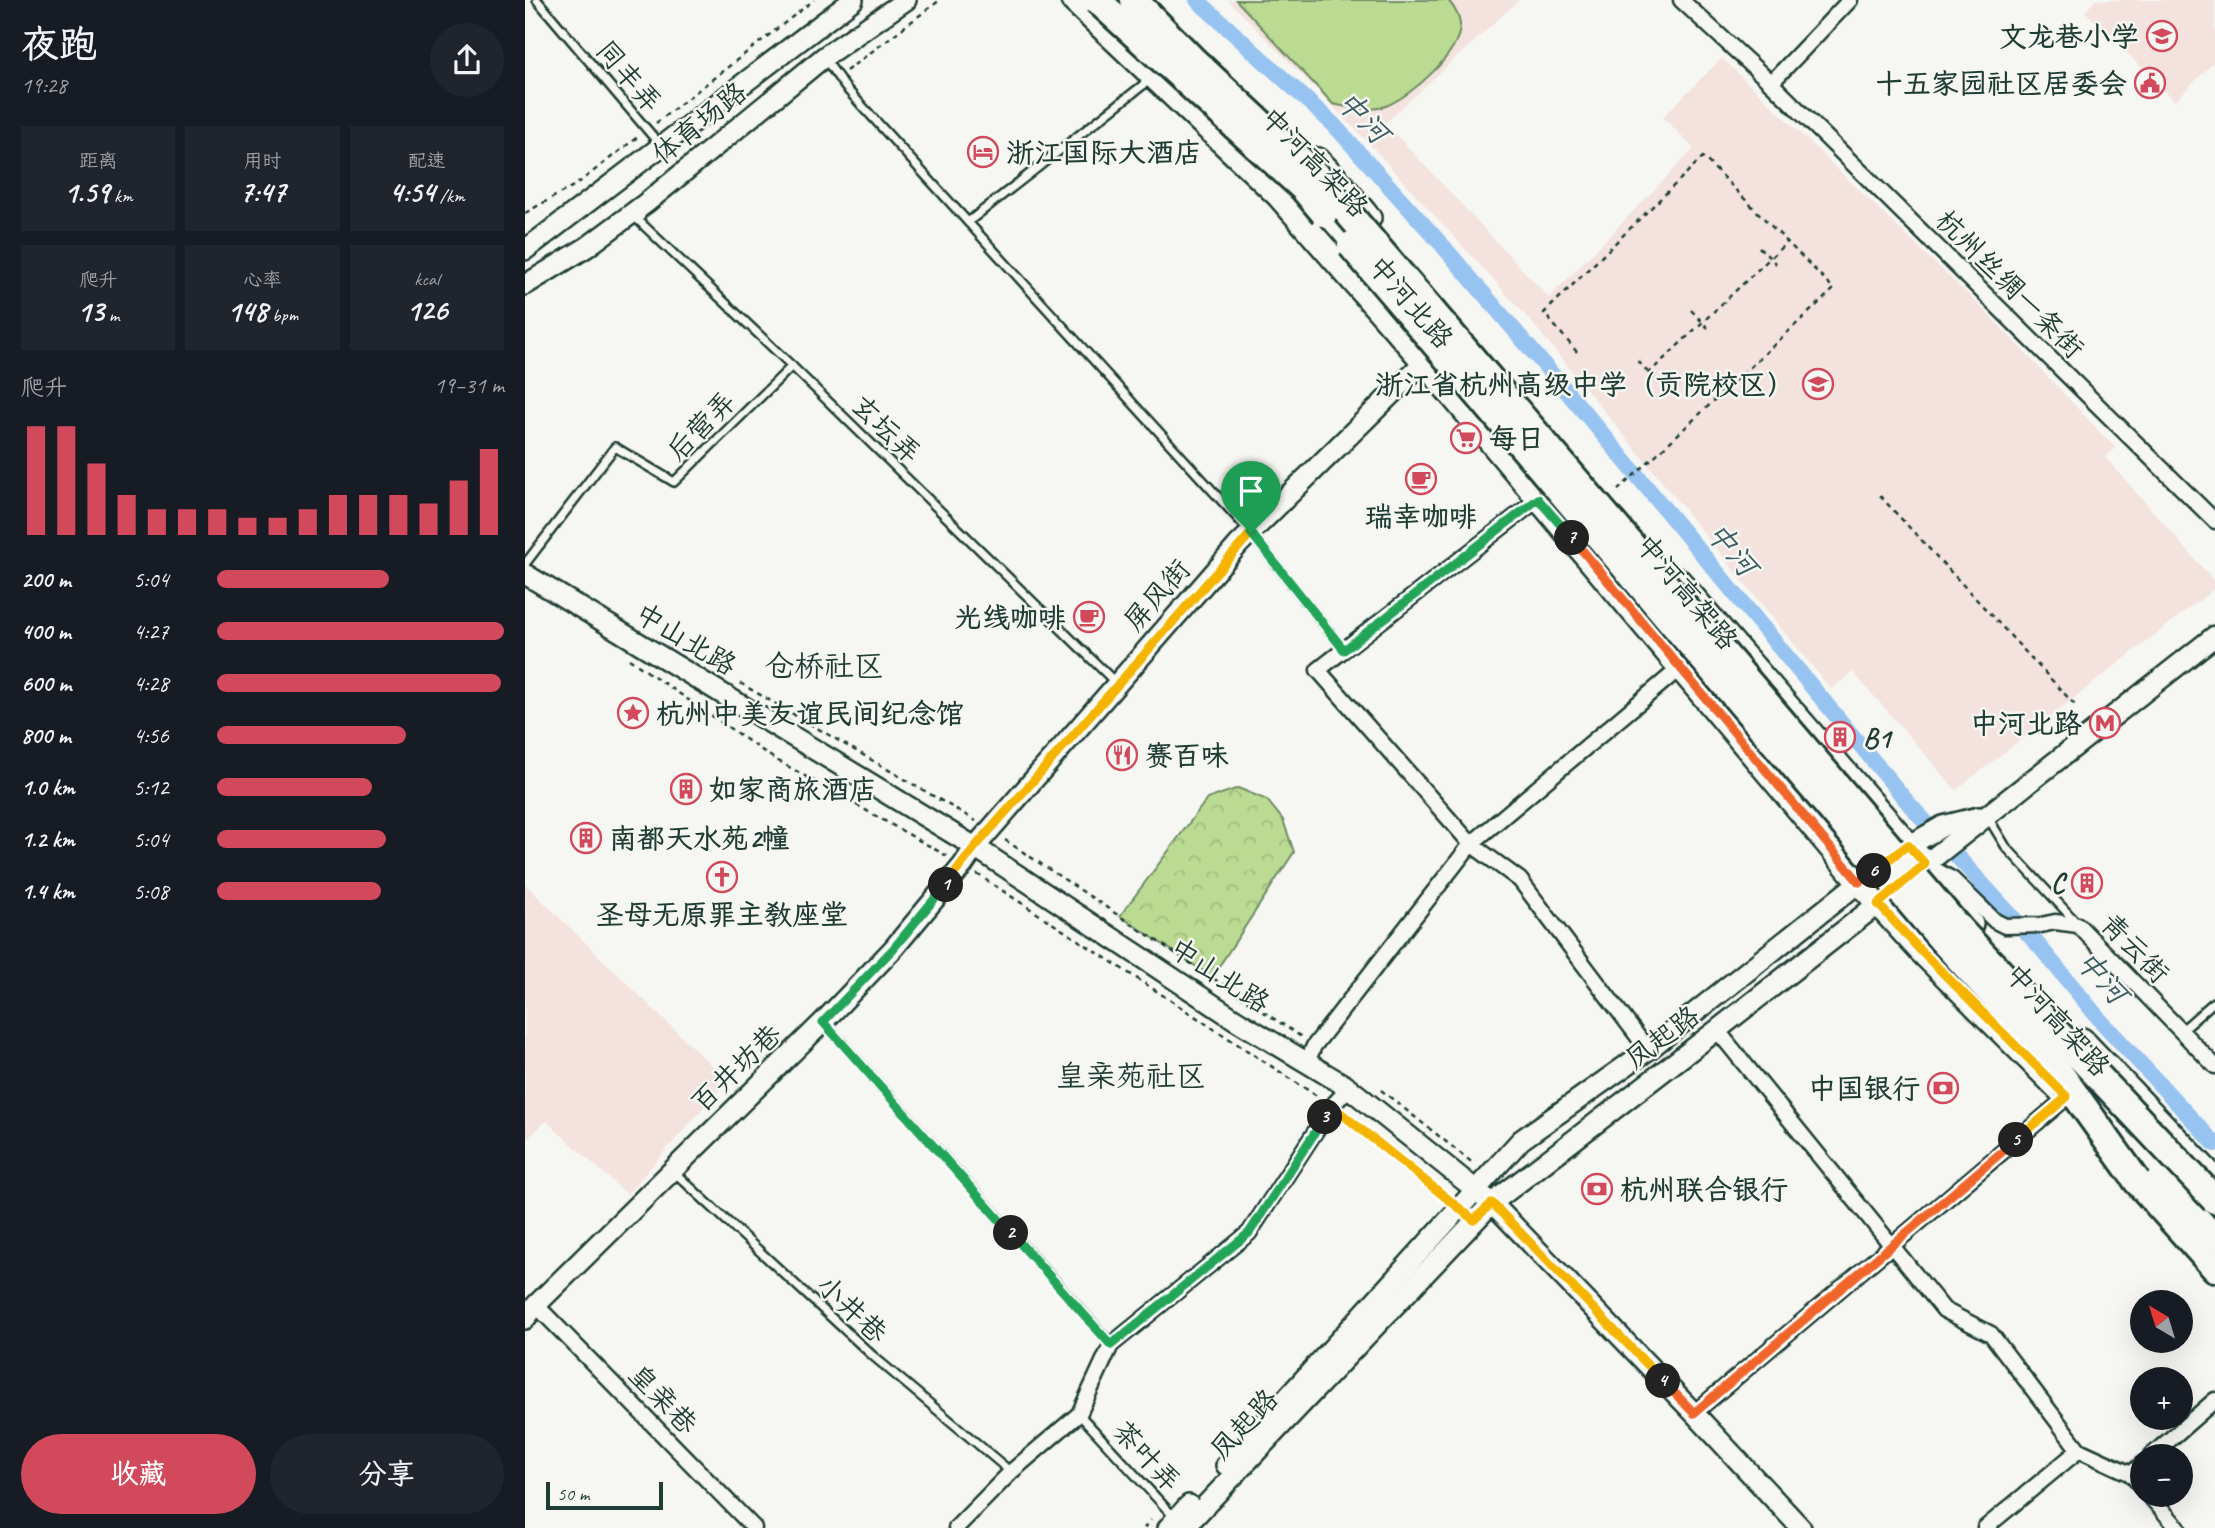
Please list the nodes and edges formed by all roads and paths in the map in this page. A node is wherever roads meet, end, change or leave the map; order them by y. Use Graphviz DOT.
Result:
graph roads {
  1 [pos="537,0"];
  2 [pos="814,0"];
  3 [pos="853,0"];
  4 [pos="906,0"];
  5 [pos="1073,0"];
  6 [pos="1097,0"];
  7 [pos="1125,0"];
  8 [pos="1135,0"];
  9 [pos="1681,0"];
  10 [pos="1850,0"];
  11 [pos="1167,20"];
  12 [pos="1184,40"];
  13 [pos="824,57"];
  14 [pos="1153,76"];
  15 [pos="1771,83"];
  16 [pos="647,130"];
  17 [pos="661,146"];
  18 [pos="646,202"];
  19 [pos="525,213"];
  20 [pos="968,222"];
  21 [pos="1787,242"];
  22 [pos="1759,247"];
  23 [pos="525,250"];
  24 [pos="1769,258"];
  25 [pos="1776,264"];
  26 [pos="525,285"];
  27 [pos="1691,310"];
  28 [pos="1702,322"];
  29 [pos="1708,328"];
  30 [pos="1577,352"];
  31 [pos="1638,361"];
  32 [pos="1424,362"];
  33 [pos="792,366"];
  34 [pos="1649,373"];
  35 [pos="1654,379"];
  36 [pos="1880,496"];
  37 [pos="1538,499"];
  38 [pos="1608,499"];
  39 [pos="2215,521"];
  40 [pos="1251,533"];
  41 [pos="525,564"];
  42 [pos="525,574"];
  43 [pos="2215,636"];
  44 [pos="1344,650"];
  45 [pos="626,657"];
  46 [pos="1680,668"];
  47 [pos="1117,684"];
  48 [pos="2075,705"];
  49 [pos="1987,815"];
  50 [pos="1949,833"];
  51 [pos="1916,840"];
  52 [pos="1471,844"];
  53 [pos="975,847"];
  54 [pos="1932,858"];
  55 [pos="963,865"];
  56 [pos="1859,882"];
  57 [pos="1878,904"];
  58 [pos="2078,925"];
  59 [pos="2215,1001"];
  60 [pos="823,1022"];
  61 [pos="1717,1030"];
  62 [pos="2182,1031"];
  63 [pos="1648,1049"];
  64 [pos="2046,1054"];
  65 [pos="1307,1062"];
  66 [pos="2215,1066"];
  67 [pos="1349,1088"];
  68 [pos="2067,1097"];
  69 [pos="1332,1106"];
  70 [pos="671,1170"];
  71 [pos="2215,1179"];
  72 [pos="1476,1190"];
  73 [pos="2215,1200"];
  74 [pos="1492,1203"];
  75 [pos="1460,1208"];
  76 [pos="2215,1239"];
  77 [pos="1892,1246"];
  78 [pos="2215,1255"];
  79 [pos="2215,1268"];
  80 [pos="531,1312"];
  81 [pos="1111,1345"];
  82 [pos="2215,1400"];
  83 [pos="1694,1413"];
  84 [pos="1079,1414"];
  85 [pos="2165,1444"];
  86 [pos="2079,1450"];
  87 [pos="2130,1467"];
  88 [pos="1011,1472"];
  89 [pos="2159,1507"];
  90 [pos="1178,1526"];
  91 [pos="754,1528"];
  92 [pos="956,1528"];
  93 [pos="1801,1528"];
  94 [pos="1985,1528"];
  95 [pos="2178,1528"];
  1 -- 16 [label="lane, 同丰弄"];
  2 -- 16 [label="path"];
  3 -- 17 [label="main road, 体育场路"];
  4 -- 13 [label="main road, 体育场路"];
  5 -- 14 [label="main road, 中河北路"];
  6 -- 64 [label="highway, 中河高架路, bridge"];
  7 -- 12 [label="main road, 中河北路"];
  8 -- 73 [label="highway, 中河高架路, bridge"];
  9 -- 15 [label="street, 杭州丝绸一条街"];
  10 -- 15 [label="street"];
  11 -- 12 [label="lane"];
  12 -- 38 [label="main road, 中河北路"];
  13 -- 18 [label="main road, 体育场路"];
  13 -- 20 [label="lane"];
  14 -- 20 [label="lane"];
  14 -- 32 [label="main road, 中河北路"];
  15 -- 39 [label="street, 杭州丝绸一条街"];
  16 -- 17 [label="lane, 同丰弄"];
  16 -- 19 [label="path"];
  17 -- 23 [label="main road, 体育场路"];
  18 -- 26 [label="main road, 体育场路"];
  18 -- 33 [label="lane, 玄坛弄"];
  20 -- 40 [label="lane"];
  21 -- 24 [label="path"];
  21 -- 30 [label="path"];
  21 -- 38 [label="path"];
  22 -- 24 [label="path"];
  24 -- 25 [label="path"];
  24 -- 28 [label="path"];
  27 -- 28 [label="path"];
  28 -- 29 [label="path"];
  28 -- 34 [label="path"];
  31 -- 34 [label="path"];
  32 -- 37 [label="main road, 中河北路"];
  32 -- 40 [label="main road, 屏风街"];
  33 -- 41 [label="lane, 后营弄"];
  33 -- 47 [label="lane, 玄坛弄"];
  34 -- 35 [label="path"];
  36 -- 48 [label="path"];
  37 -- 44 [label="street"];
  37 -- 46 [label="main road, 中河北路"];
  38 -- 51 [label="main road, 中河北路"];
  40 -- 44 [label="lane"];
  40 -- 47 [label="main road, 屏风街"];
  42 -- 53 [label="main road, 中山北路"];
  43 -- 49 [label="main road, 凤起路"];
  44 -- 52 [label="street"];
  45 -- 55 [label="path"];
  46 -- 52 [label="street"];
  46 -- 56 [label="main road, 中河北路"];
  47 -- 53 [label="main road, 屏风街"];
  49 -- 50 [label="main road, 凤起路"];
  49 -- 58 [label="lane, 青云街"];
  50 -- 51 [label="main road"];
  50 -- 54 [label="main road, 凤起路"];
  51 -- 54 [label="main road, 中河北路"];
  51 -- 56 [label="main road"];
  52 -- 63 [label="street"];
  52 -- 65 [label="street"];
  53 -- 55 [label="main road, 百井坊巷"];
  53 -- 65 [label="main road, 中山北路"];
  54 -- 57 [label="main road, 凤起路"];
  54 -- 58 [label="street, 青云街"];
  54 -- 71 [label="main road, 中河北路"];
  55 -- 60 [label="main road, 百井坊巷"];
  55 -- 69 [label="path"];
  56 -- 57 [label="main road, 中河北路"];
  56 -- 63 [label="main road"];
  57 -- 61 [label="main road, 凤起路"];
  57 -- 68 [label="main road, 中河北路"];
  58 -- 62 [label="street, 青云街"];
  59 -- 62 [label="lane"];
  60 -- 70 [label="main road, 百井坊巷"];
  60 -- 81 [label="lane"];
  61 -- 74 [label="main road, 凤起路"];
  61 -- 77 [label="street"];
  62 -- 66 [label="street, 青云街"];
  63 -- 72 [label="main road"];
  64 -- 76 [label="highway, 中河高架路, bridge"];
  64 -- 79 [label="highway, bridge"];
  65 -- 67 [label="main road, 中山北路"];
  67 -- 69 [label="street"];
  67 -- 72 [label="main road, 中山北路"];
  68 -- 77 [label="street"];
  68 -- 78 [label="main road, 中河北路"];
  69 -- 75 [label="path"];
  69 -- 81 [label="street"];
  70 -- 80 [label="main road, 百井坊巷"];
  70 -- 88 [label="lane, 小井巷"];
  72 -- 74 [label="main road, 中山北路"];
  72 -- 75 [label="main road"];
  74 -- 83 [label="main road, 中山北路"];
  74 -- 90 [label="main road, 凤起路"];
  75 -- 90 [label="main road"];
  77 -- 83 [label="street"];
  77 -- 86 [label="street"];
  80 -- 91 [label="street, 皇亲巷"];
  81 -- 84 [label="street"];
  82 -- 85 [label="street"];
  83 -- 93 [label="main road, 中山北路"];
  84 -- 88 [label="street"];
  84 -- 90 [label="lane, 茶叶弄"];
  86 -- 87 [label="street"];
  86 -- 94 [label="street"];
  88 -- 92 [label="street"];
  89 -- 95 [label="street"];
}
